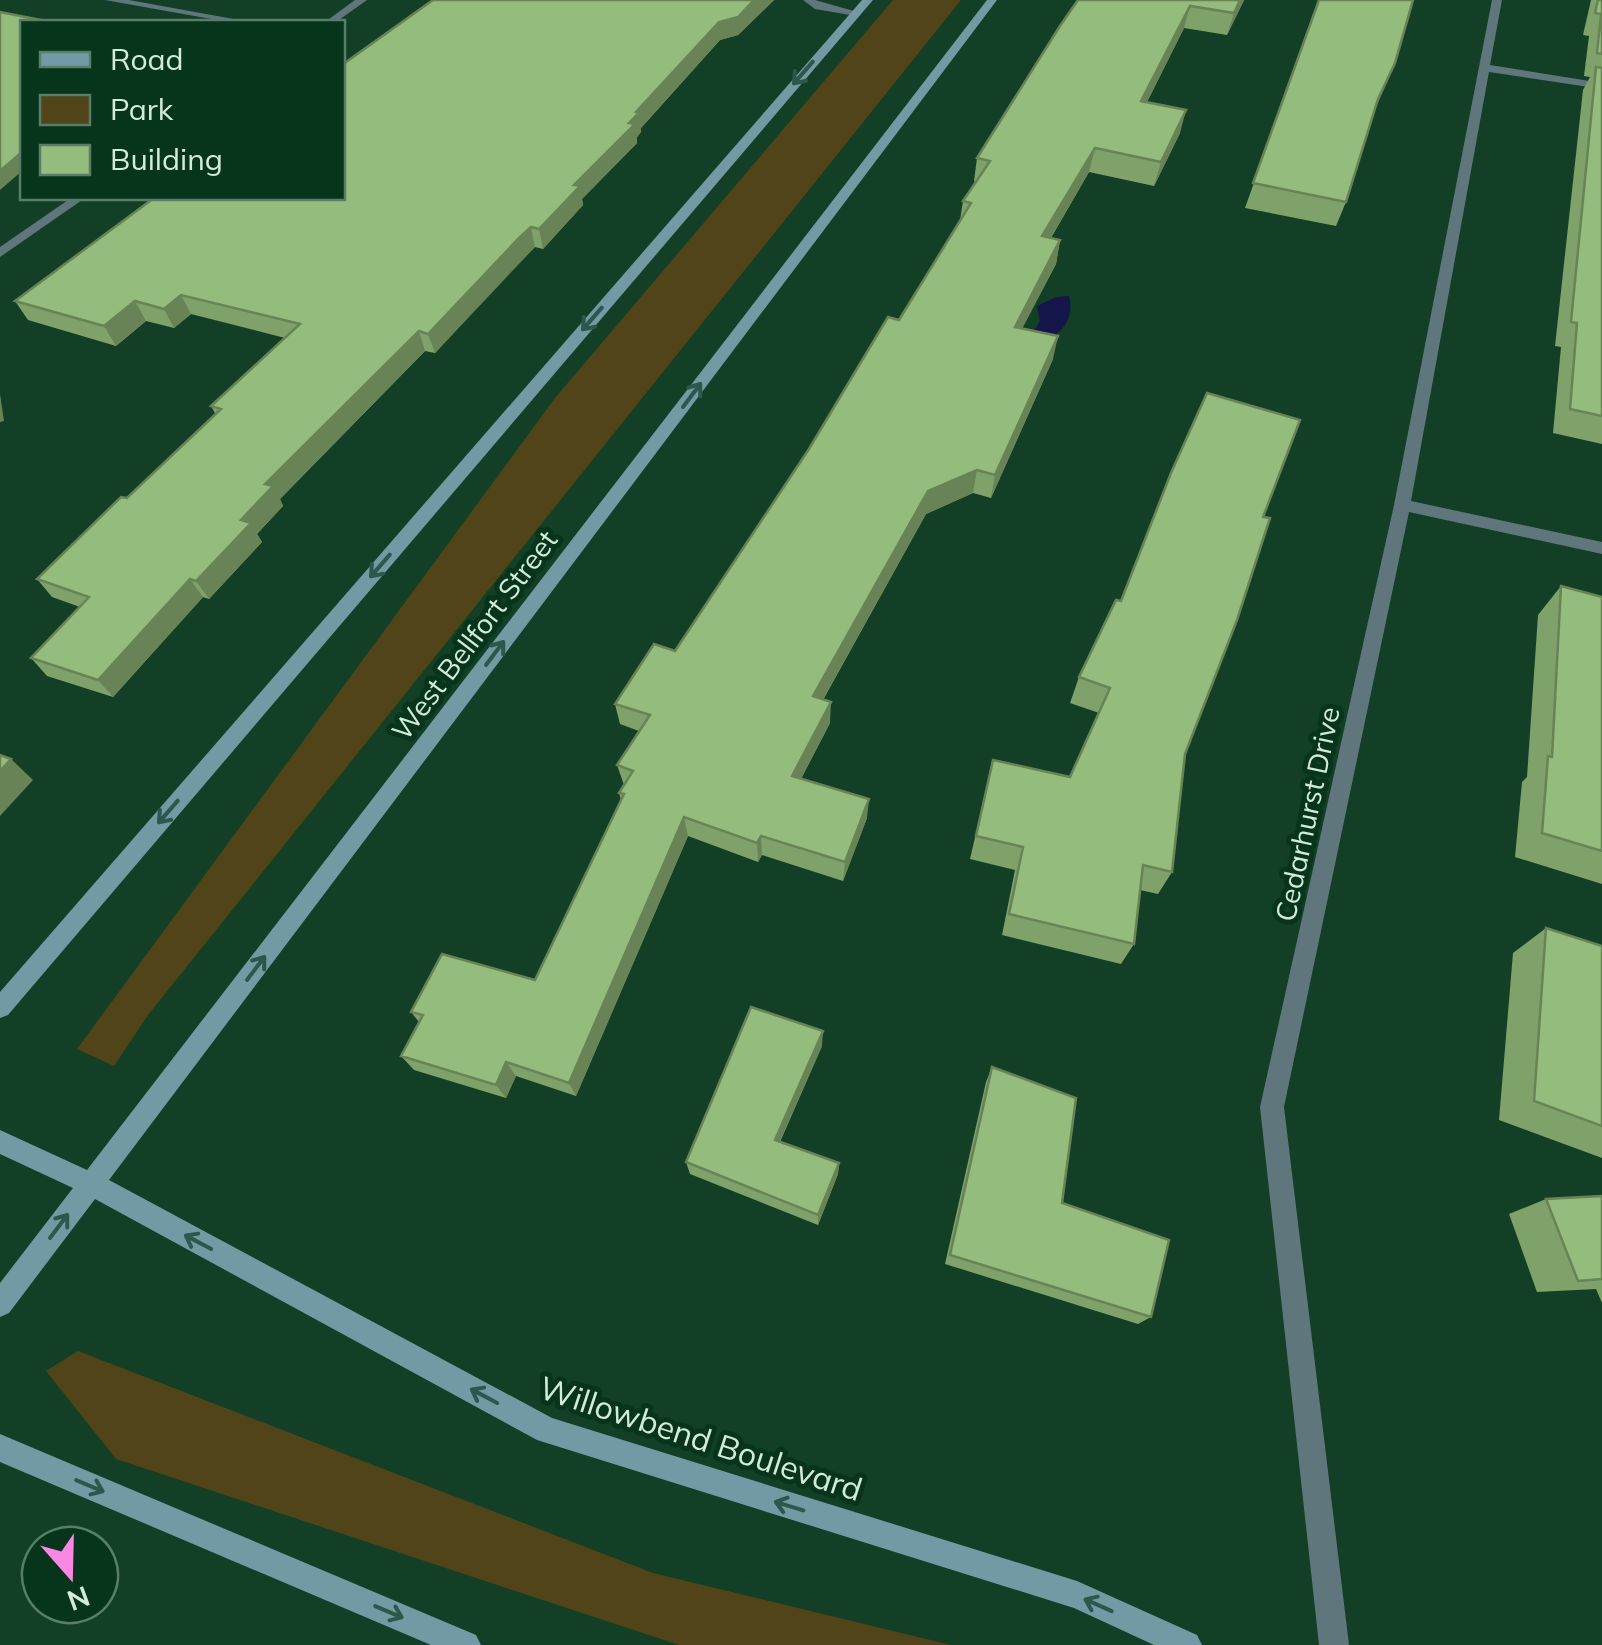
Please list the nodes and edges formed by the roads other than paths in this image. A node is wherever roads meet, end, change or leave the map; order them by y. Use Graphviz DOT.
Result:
graph roads {
  1 [pos="110,0"];
  2 [pos="362,0"];
  3 [pos="808,0"];
  4 [pos="992,0"];
  5 [pos="1497,0"];
  6 [pos="862,7"];
  7 [pos="233,20"];
  8 [pos="333,20"];
  9 [pos="1485,68"];
  10 [pos="1602,86"];
  11 [pos="76,200"];
  12 [pos="0,253"];
  13 [pos="1402,504"];
  14 [pos="1602,548"];
  15 [pos="0,1008"];
  16 [pos="0,1142"];
  17 [pos="91,1184"];
  18 [pos="0,1304"];
  19 [pos="0,1448"];
  20 [pos="466,1645"];
  21 [pos="1187,1645"];
  22 [pos="1334,1645"];
  1 -- 7 [label="street"];
  2 -- 8 [label="street"];
  3 -- 6 [label="street"];
  17 -- 4 [label="main road, West Bellfort Street, one-way"];
  5 -- 9 [label="street, Cedarhurst Drive"];
  6 -- 15 [label="main road, one-way"];
  9 -- 10 [label="street"];
  9 -- 13 [label="street, Cedarhurst Drive"];
  11 -- 12 [label="street"];
  13 -- 14 [label="street"];
  13 -- 22 [label="street, Cedarhurst Drive"];
  16 -- 17 [label="main road, Willowbend Boulevard"];
  18 -- 17 [label="main road, West Bellfort Street, one-way"];
  21 -- 17 [label="main road, Willowbend Boulevard, one-way"];
  19 -- 20 [label="main road, one-way"];
}
